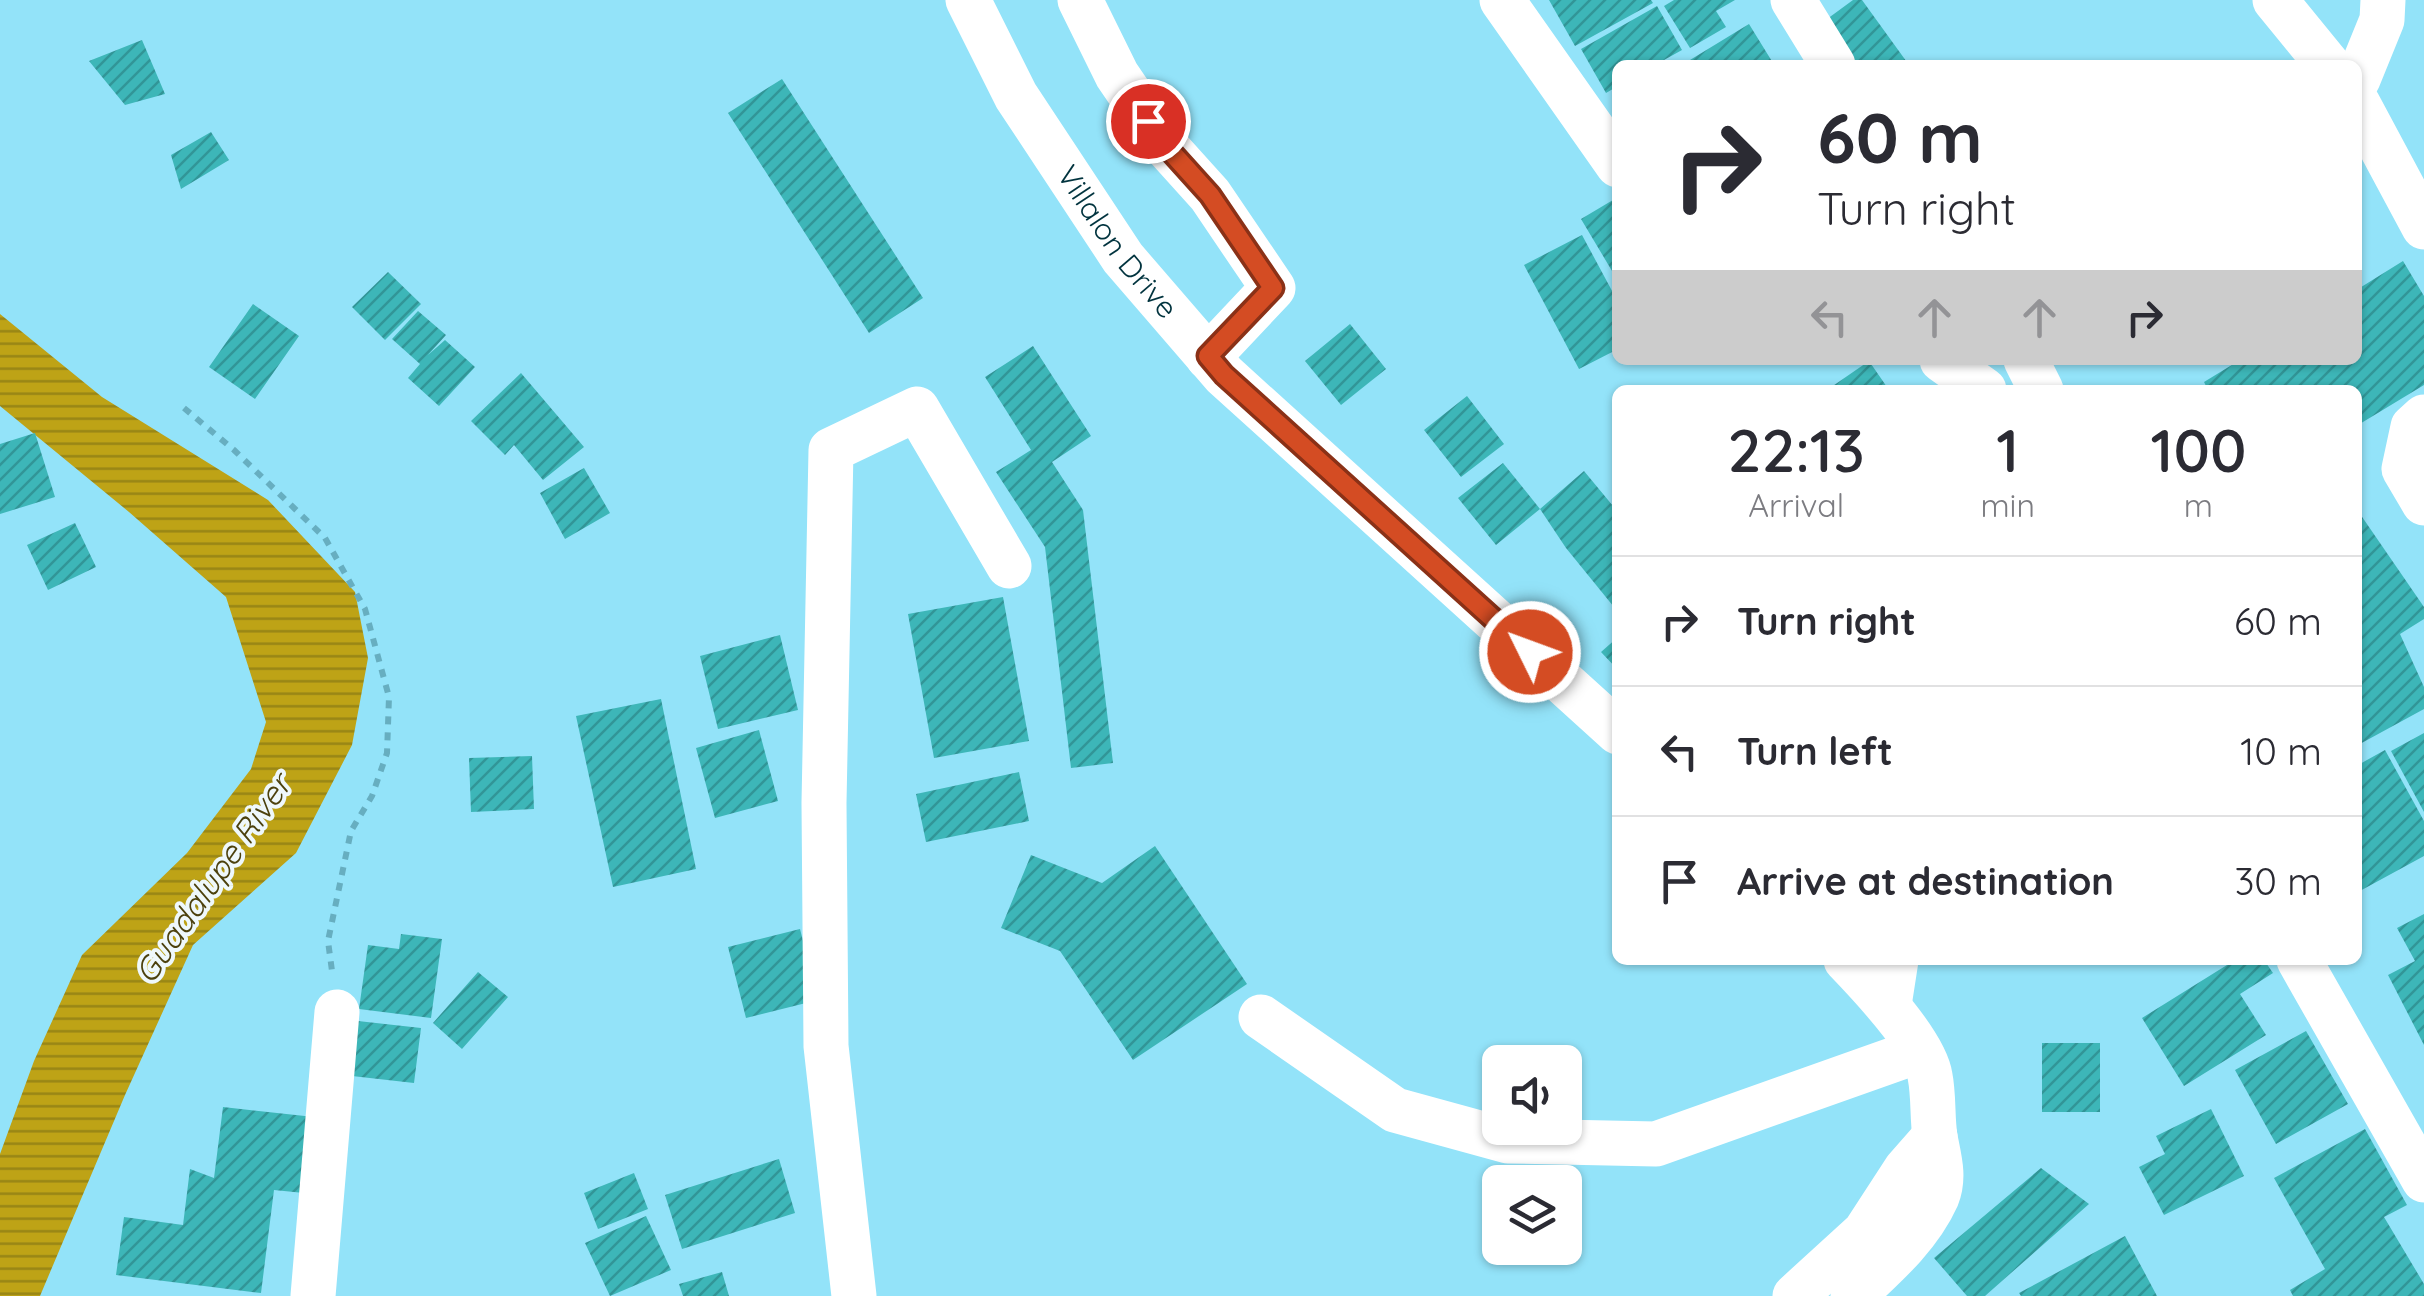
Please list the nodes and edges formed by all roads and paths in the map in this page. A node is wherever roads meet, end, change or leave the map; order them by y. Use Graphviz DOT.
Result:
graph roads {
  1 [pos="968,0"];
  2 [pos="1080,0"];
  3 [pos="1502,0"];
  4 [pos="1793,0"];
  5 [pos="2275,0"];
  6 [pos="2383,0"];
  7 [pos="1830,60"];
  8 [pos="2324,60"];
  9 [pos="2362,69"];
  10 [pos="2362,111"];
  11 [pos="1612,156"];
  12 [pos="2424,227"];
  13 [pos="1208,356"];
  14 [pos="1949,365"];
  15 [pos="1977,385"];
  16 [pos="184,408"];
  17 [pos="2424,417"];
  18 [pos="2424,503"];
  19 [pos="1009,566"];
  20 [pos="1612,727"];
  21 [pos="1851,965"];
  22 [pos="1895,965"];
  23 [pos="2302,965"];
  24 [pos="1889,1005"];
  25 [pos="337,1012"];
  26 [pos="1260,1017"];
  27 [pos="1918,1051"];
  28 [pos="1935,1136"];
  29 [pos="2424,1180"];
  30 [pos="313,1296"];
  31 [pos="854,1296"];
  32 [pos="1795,1296"];
  33 [pos="1854,1296"];
  1 -- 13 [label="street, Villalon Drive"];
  2 -- 13 [label="street"];
  3 -- 11 [label="street"];
  4 -- 7 [label="street"];
  5 -- 8 [label="street"];
  6 -- 9 [label="street"];
  10 -- 12 [label="street"];
  13 -- 20 [label="street, Villalon Drive"];
  14 -- 15 [label="street"];
  16 -- 25 [label="path"];
  17 -- 18 [label="street"];
  19 -- 31 [label="street"];
  21 -- 24 [label="street"];
  22 -- 24 [label="street"];
  23 -- 29 [label="street"];
  24 -- 27 [label="street"];
  25 -- 30 [label="street"];
  26 -- 27 [label="street"];
  27 -- 28 [label="street"];
  28 -- 32 [label="street"];
  28 -- 33 [label="street"];
}
